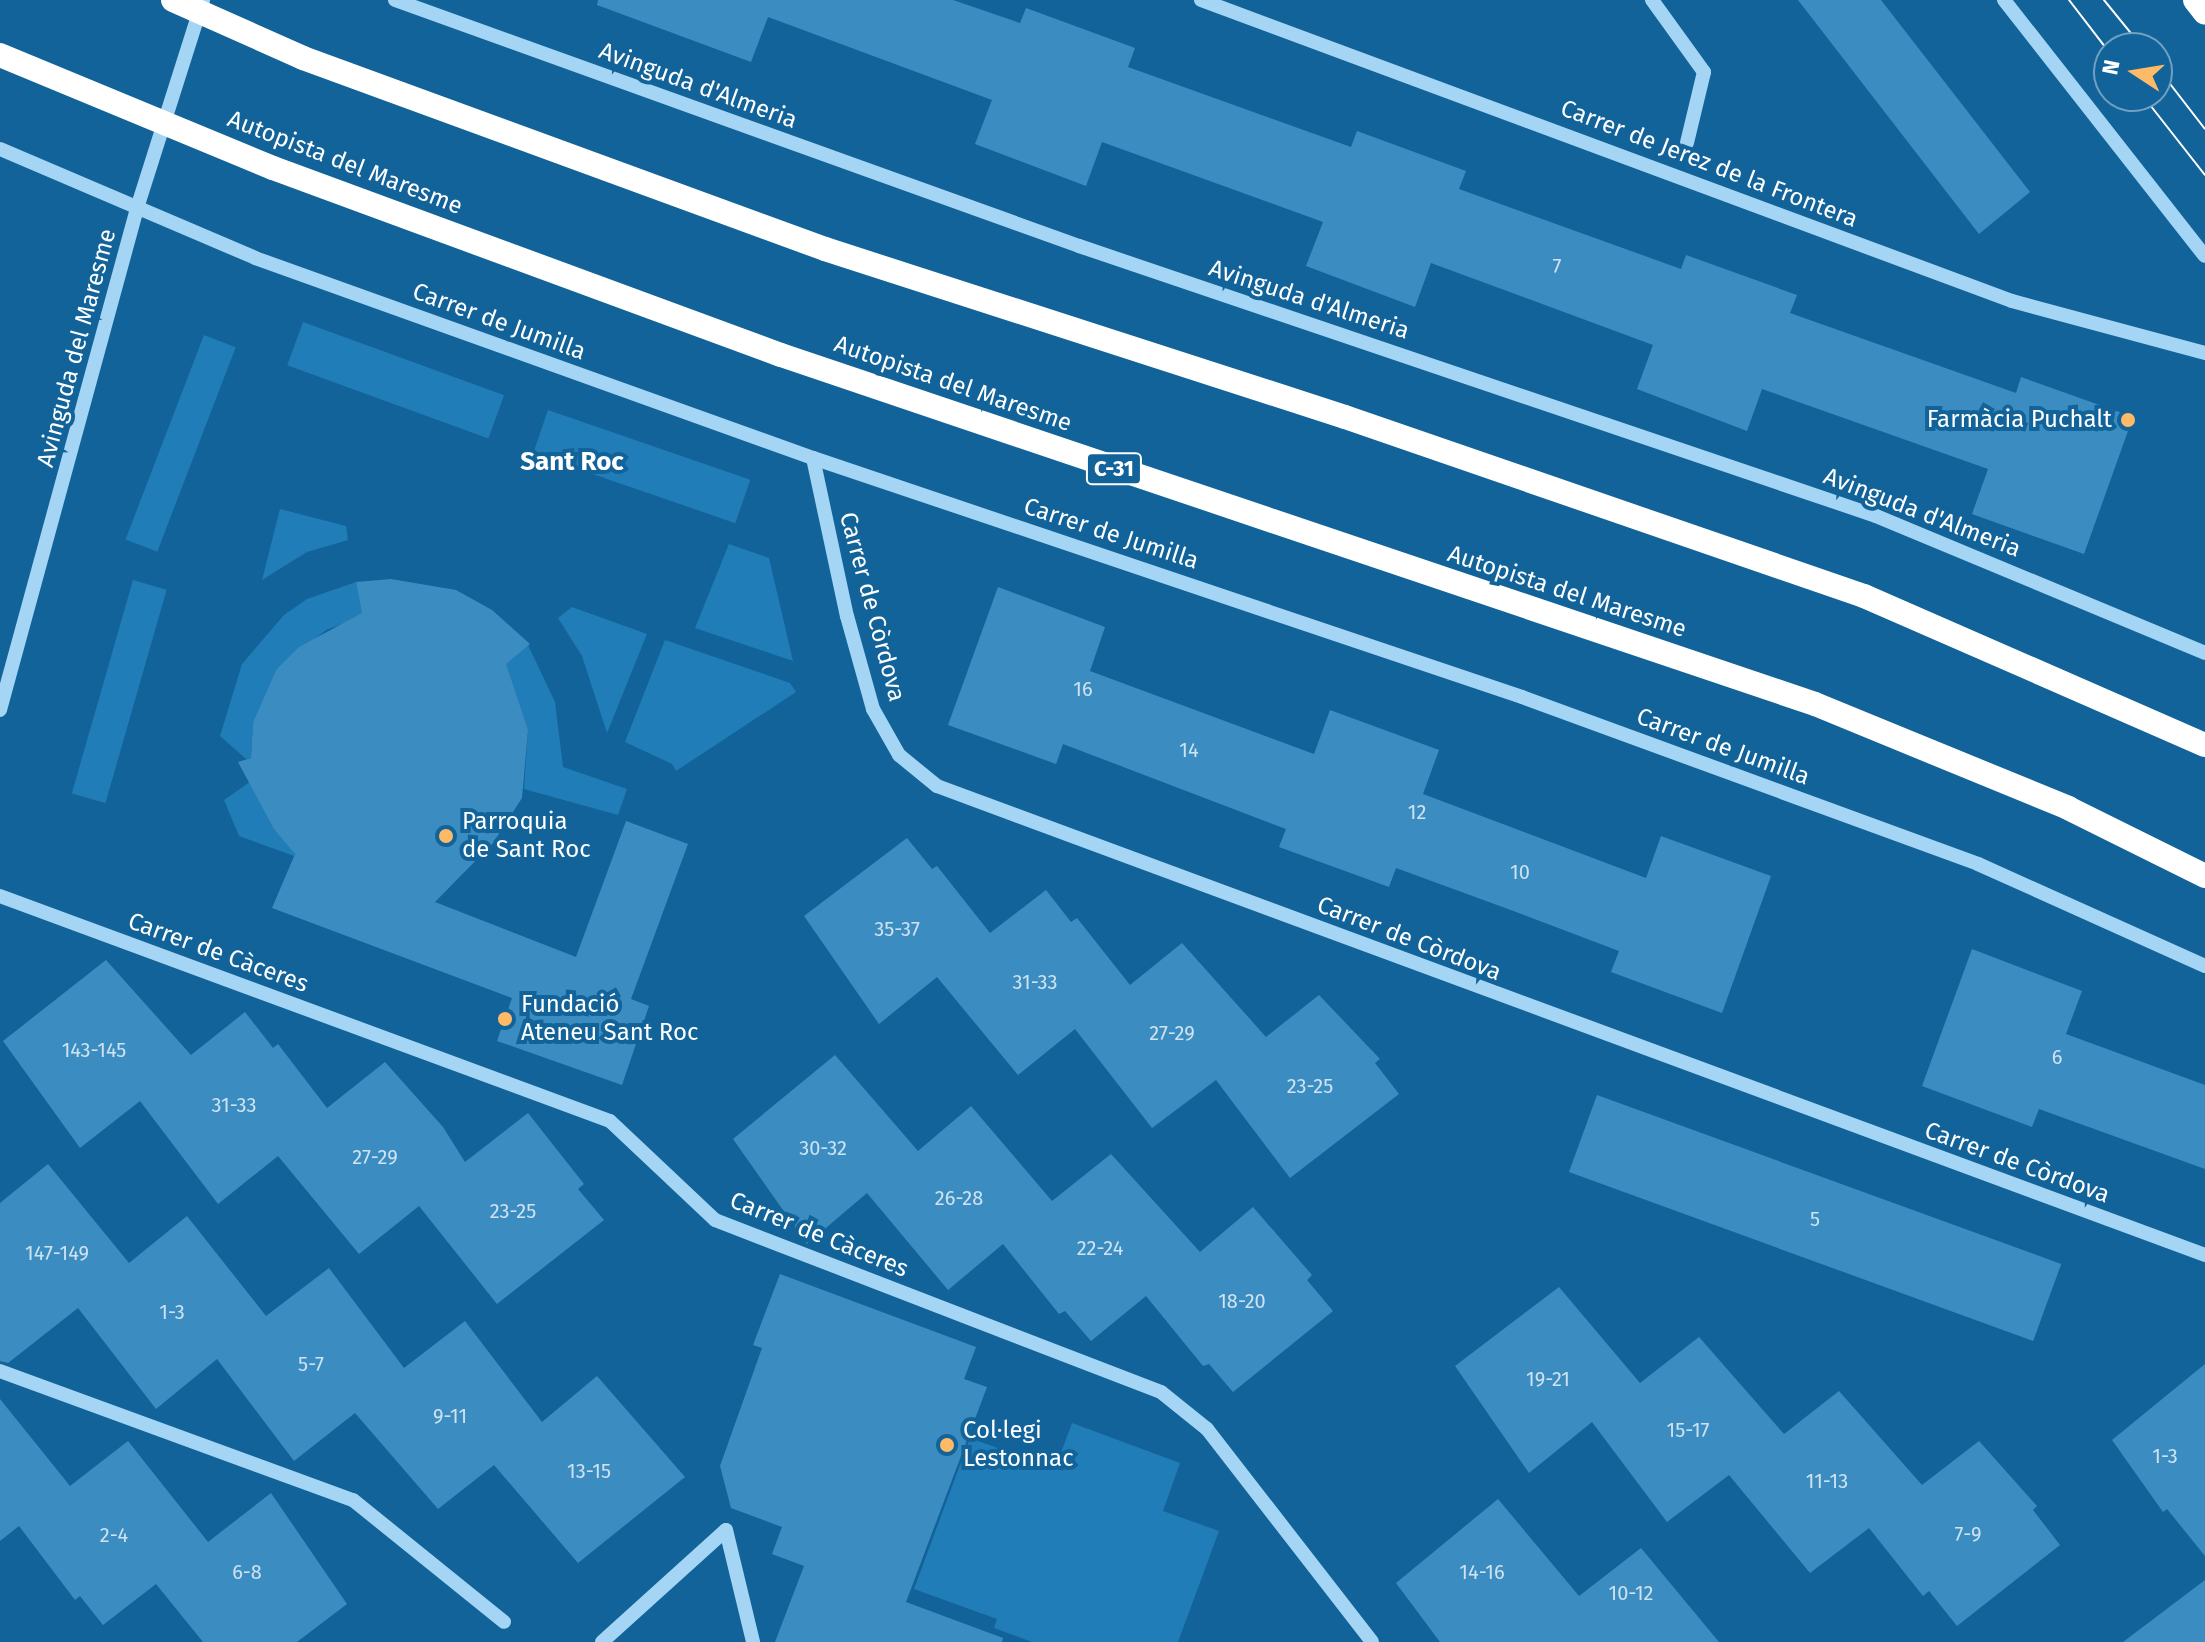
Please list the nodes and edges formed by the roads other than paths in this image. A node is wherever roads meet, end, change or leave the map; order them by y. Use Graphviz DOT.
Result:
graph roads {
  1 [pos="173,0"];
  2 [pos="203,0"];
  3 [pos="395,0"];
  4 [pos="1201,0"];
  5 [pos="1652,0"];
  6 [pos="2004,0"];
  7 [pos="2195,0"];
  8 [pos="2205,13"];
  9 [pos="0,55"];
  10 [pos="1687,143"];
  11 [pos="0,149"];
  12 [pos="138,205"];
  13 [pos="2205,256"];
  14 [pos="2205,353"];
  15 [pos="813,458"];
  16 [pos="2205,653"];
  17 [pos="0,710"];
  18 [pos="2205,745"];
  19 [pos="2205,876"];
  20 [pos="0,896"];
  21 [pos="2205,966"];
  22 [pos="2205,1255"];
  23 [pos="0,1371"];
  24 [pos="504,1622"];
  25 [pos="602,1642"];
  26 [pos="753,1642"];
  27 [pos="1372,1642"];
  1 -- 18 [label="highway"];
  2 -- 12 [label="street, Avinguda del Maresme"];
  3 -- 16 [label="street, Avinguda d'Almeria"];
  4 -- 14 [label="street, Carrer de Jerez de la Frontera"];
  5 -- 10 [label="street"];
  6 -- 13 [label="street"];
  7 -- 8 [label="highway"];
  9 -- 19 [label="highway, Autopista del Maresme / C-31"];
  11 -- 12 [label="street, Carrer de Jumilla"];
  12 -- 15 [label="street, Carrer de Jumilla"];
  12 -- 17 [label="street, Avinguda del Maresme"];
  15 -- 21 [label="street, Carrer de Jumilla"];
  15 -- 22 [label="street, Carrer de Còrdova"];
  20 -- 27 [label="street, Carrer de Càceres"];
  23 -- 24 [label="street"];
  25 -- 26 [label="street"];
}
